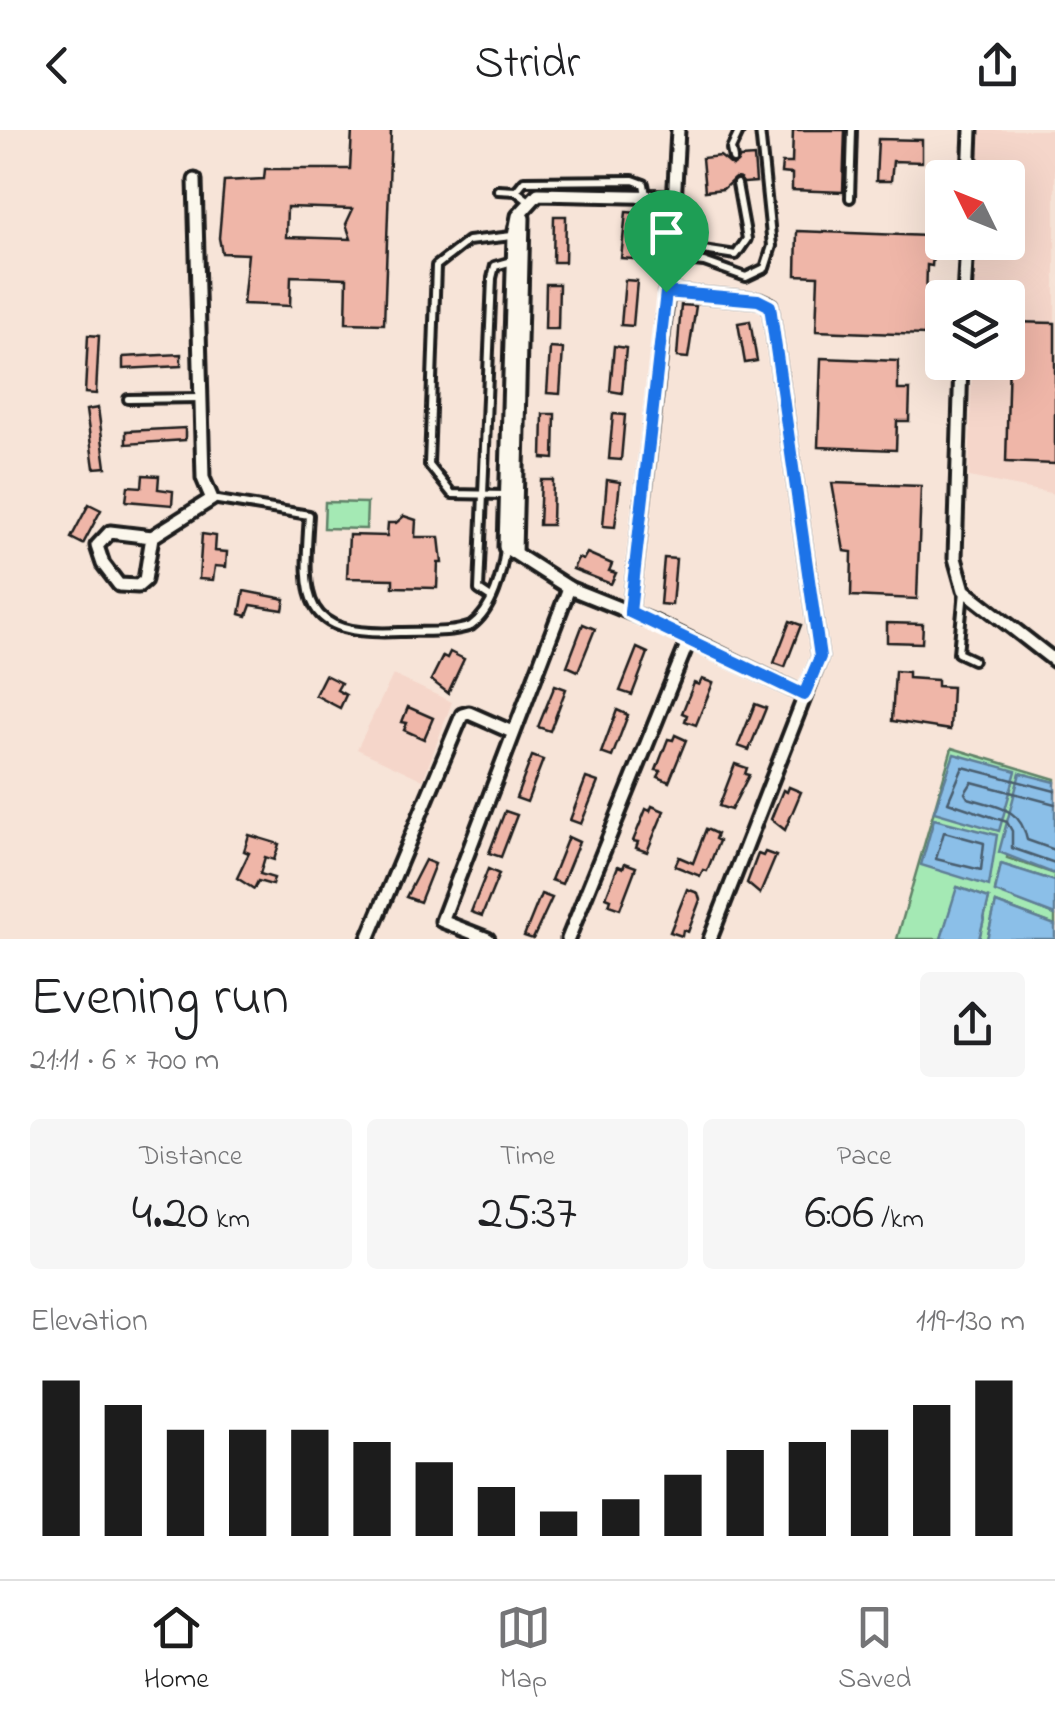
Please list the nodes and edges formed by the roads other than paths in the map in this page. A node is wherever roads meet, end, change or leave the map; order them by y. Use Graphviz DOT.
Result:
graph roads {
  1 [pos="678,130"];
  2 [pos="740,130"];
  3 [pos="760,130"];
  4 [pos="852,130"];
  5 [pos="971,130"];
  6 [pos="733,159"];
  7 [pos="970,160"];
  8 [pos="196,180"];
  9 [pos="737,184"];
  10 [pos="498,190"];
  11 [pos="516,191"];
  12 [pos="646,196"];
  13 [pos="671,198"];
  14 [pos="850,198"];
  15 [pos="529,201"];
  16 [pos="514,236"];
  17 [pos="670,245"];
  18 [pos="671,259"];
  19 [pos="517,260"];
  20 [pos="666,292"];
  21 [pos="960,380"];
  22 [pos="201,398"];
  23 [pos="128,399"];
  24 [pos="482,494"];
  25 [pos="506,495"];
  26 [pos="212,499"];
  27 [pos="152,537"];
  28 [pos="510,550"];
  29 [pos="570,588"];
  30 [pos="964,590"];
  31 [pos="491,598"];
  32 [pos="630,612"];
  33 [pos="688,642"];
  34 [pos="972,660"];
  35 [pos="1055,661"];
  36 [pos="804,695"];
  37 [pos="512,732"];
  38 [pos="368,939"];
  39 [pos="488,939"];
  40 [pos="568,939"];
  41 [pos="710,939"];
  1 -- 13 [label="street"];
  2 -- 6 [label="lane"];
  3 -- 18 [label="lane"];
  4 -- 14 [label="lane"];
  5 -- 7 [label="street"];
  8 -- 22 [label="street"];
  9 -- 17 [label="lane"];
  10 -- 11 [label="lane"];
  11 -- 12 [label="lane"];
  11 -- 15 [label="lane"];
  12 -- 13 [label="street"];
  12 -- 15 [label="street"];
  13 -- 17 [label="street"];
  15 -- 16 [label="street"];
  15 -- 19 [label="street"];
  16 -- 19 [label="street"];
  16 -- 24 [label="lane"];
  17 -- 18 [label="street"];
  18 -- 20 [label="street"];
  19 -- 24 [label="lane"];
  19 -- 25 [label="street"];
  19 -- 28 [label="street"];
  20 -- 32 [label="street"];
  20 -- 36 [label="street"];
  21 -- 30 [label="street"];
  22 -- 23 [label="lane"];
  22 -- 26 [label="street"];
  24 -- 25 [label="lane"];
  24 -- 31 [label="lane"];
  25 -- 28 [label="street"];
  26 -- 27 [label="street"];
  26 -- 31 [label="lane"];
  27 -- 27 [label="street"];
  28 -- 29 [label="street"];
  28 -- 31 [label="lane"];
  29 -- 32 [label="street"];
  29 -- 37 [label="street"];
  30 -- 34 [label="lane"];
  30 -- 35 [label="street"];
  32 -- 33 [label="street"];
  33 -- 36 [label="street"];
  33 -- 40 [label="street"];
  36 -- 41 [label="street"];
  37 -- 38 [label="street"];
  37 -- 39 [label="street"];
}
